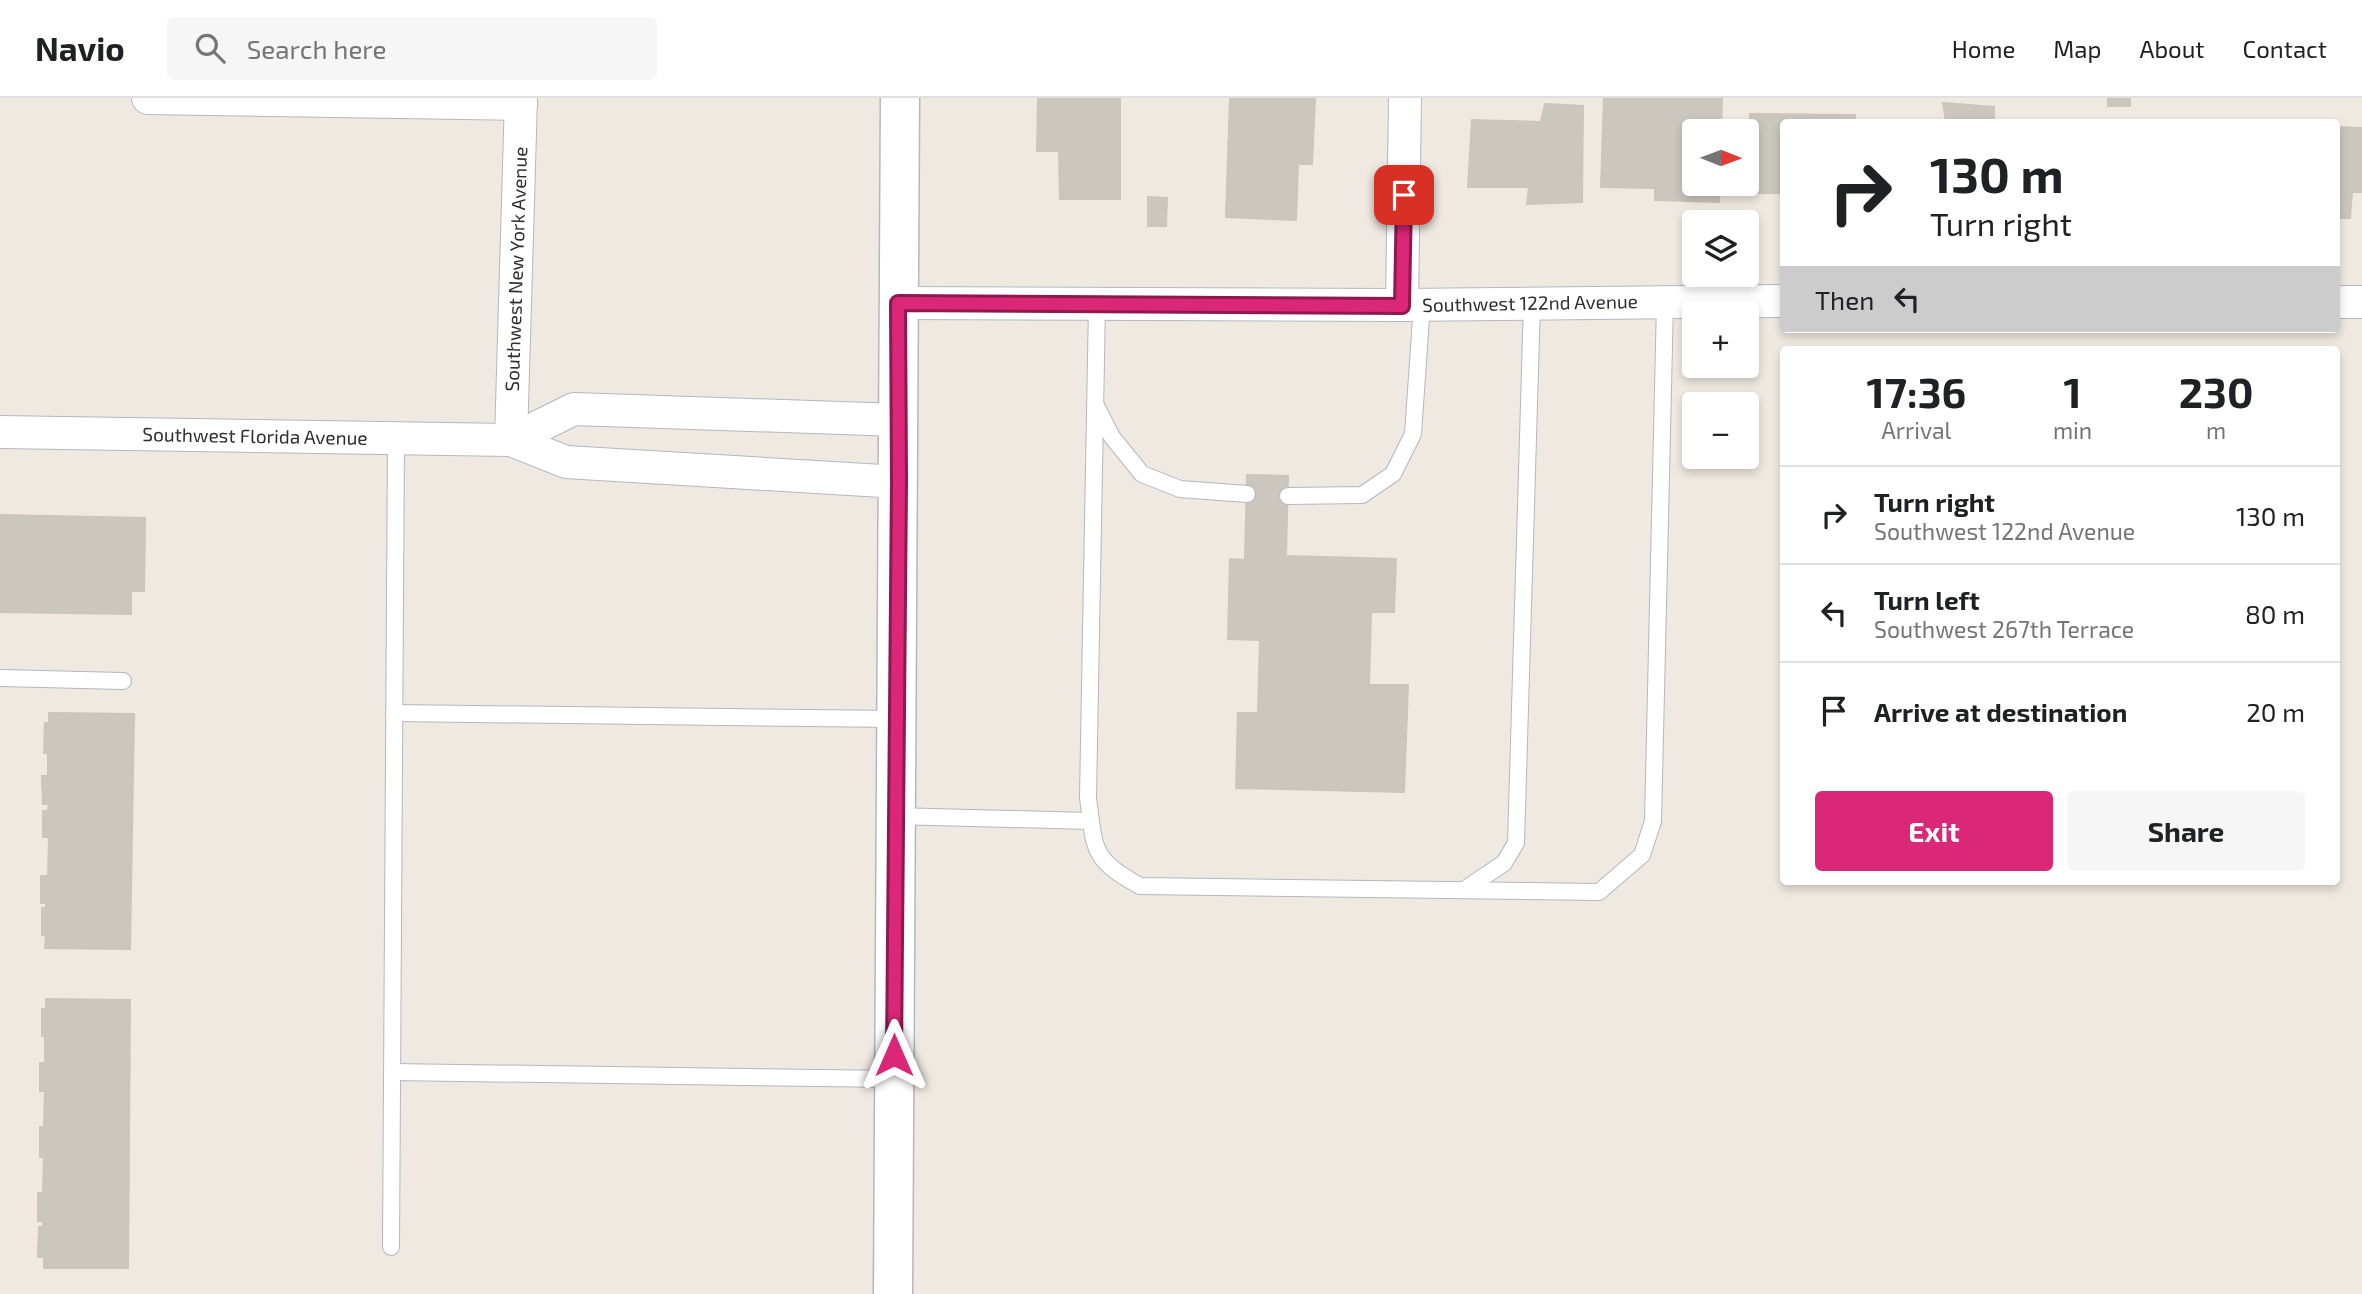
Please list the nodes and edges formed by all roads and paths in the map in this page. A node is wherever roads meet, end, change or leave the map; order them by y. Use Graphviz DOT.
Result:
graph roads {
  1 [pos="148,98"];
  2 [pos="900,98"];
  3 [pos="1405,98"];
  4 [pos="521,101"];
  5 [pos="1780,300"];
  6 [pos="1665,302"];
  7 [pos="2340,302"];
  8 [pos="2362,302"];
  9 [pos="898,303"];
  10 [pos="1532,303"];
  11 [pos="1097,304"];
  12 [pos="1412,305"];
  13 [pos="1095,404"];
  14 [pos="899,420"];
  15 [pos="0,432"];
  16 [pos="396,438"];
  17 [pos="511,440"];
  18 [pos="899,482"];
  19 [pos="1247,494"];
  20 [pos="1287,496"];
  21 [pos="0,678"];
  22 [pos="123,681"];
  23 [pos="394,712"];
  24 [pos="896,719"];
  25 [pos="894,817"];
  26 [pos="1091,821"];
  27 [pos="1464,891"];
  28 [pos="392,1072"];
  29 [pos="894,1079"];
  30 [pos="391,1247"];
  31 [pos="894,1294"];
  1 -- 4 [label="street"];
  2 -- 9 [label="main road"];
  3 -- 12 [label="street"];
  4 -- 17 [label="street, Southwest New York Avenue"];
  5 -- 6 [label="street, Southwest 122nd Avenue"];
  6 -- 10 [label="street, Southwest 122nd Avenue"];
  6 -- 27 [label="lane"];
  7 -- 8 [label="street"];
  9 -- 11 [label="street, Southwest 122nd Avenue"];
  9 -- 14 [label="main road"];
  10 -- 12 [label="street, Southwest 122nd Avenue"];
  10 -- 27 [label="lane"];
  11 -- 12 [label="street, Southwest 122nd Avenue"];
  11 -- 13 [label="lane"];
  12 -- 20 [label="lane"];
  13 -- 19 [label="lane"];
  13 -- 26 [label="lane"];
  14 -- 17 [label="street, Southwest Florida Avenue"];
  14 -- 18 [label="main road"];
  15 -- 16 [label="street, Southwest Florida Avenue"];
  16 -- 17 [label="street, Southwest Florida Avenue"];
  16 -- 23 [label="lane"];
  17 -- 18 [label="street, Southwest Florida Avenue"];
  18 -- 24 [label="main road"];
  21 -- 22 [label="lane"];
  23 -- 24 [label="lane"];
  23 -- 28 [label="lane"];
  24 -- 25 [label="main road"];
  25 -- 26 [label="lane"];
  25 -- 29 [label="main road"];
  26 -- 27 [label="lane"];
  28 -- 29 [label="lane"];
  28 -- 30 [label="lane"];
  29 -- 31 [label="main road"];
}
